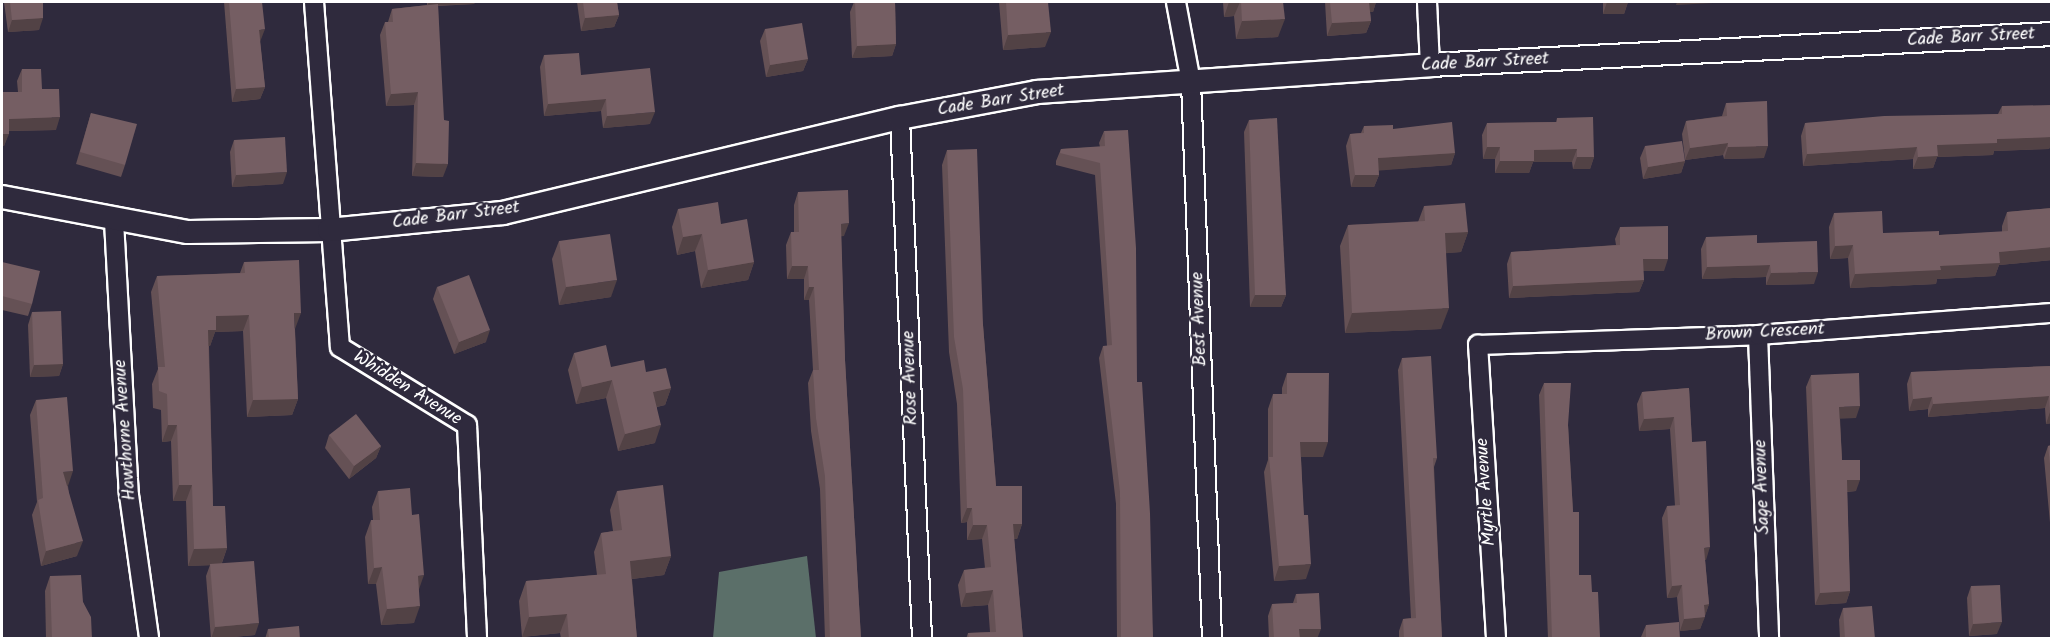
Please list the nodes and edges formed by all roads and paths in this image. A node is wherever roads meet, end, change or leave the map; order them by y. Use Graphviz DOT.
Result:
graph roads {
  1 [pos="314,2"];
  2 [pos="1176,2"];
  3 [pos="1427,2"];
  4 [pos="2052,34"];
  5 [pos="1430,65"];
  6 [pos="1191,82"];
  7 [pos="900,118"];
  8 [pos="2,197"];
  9 [pos="114,221"];
  10 [pos="329,230"];
  11 [pos="2052,313"];
  12 [pos="1758,335"];
  13 [pos="1478,345"];
  14 [pos="149,639"];
  15 [pos="477,639"];
  16 [pos="922,639"];
  17 [pos="1212,639"];
  18 [pos="1496,639"];
  19 [pos="1768,639"];
  1 -- 10 [label="street, Whidden Avenue"];
  2 -- 6 [label="street, Best Avenue"];
  3 -- 5 [label="street"];
  4 -- 5 [label="street, Cade Barr Street"];
  5 -- 6 [label="street, Cade Barr Street"];
  6 -- 7 [label="street, Cade Barr Street"];
  6 -- 17 [label="street, Best Avenue"];
  7 -- 10 [label="street, Cade Barr Street"];
  7 -- 16 [label="street, Rose Avenue"];
  8 -- 9 [label="street, Cade Barr Street"];
  9 -- 10 [label="street, Cade Barr Street"];
  9 -- 14 [label="street, Hawthorne Avenue"];
  10 -- 15 [label="street, Whidden Avenue"];
  11 -- 12 [label="street, Brown Crescent"];
  12 -- 13 [label="street, Brown Crescent"];
  12 -- 19 [label="street, Sage Avenue"];
  13 -- 18 [label="street, Myrtle Avenue"];
}
